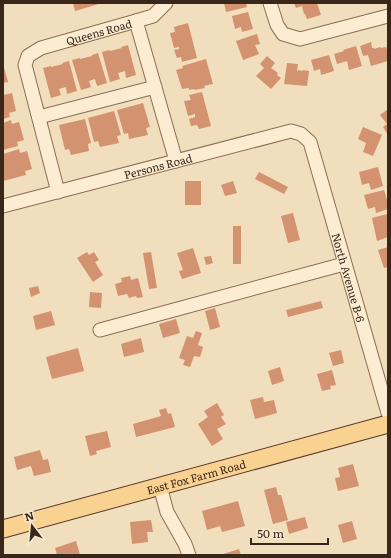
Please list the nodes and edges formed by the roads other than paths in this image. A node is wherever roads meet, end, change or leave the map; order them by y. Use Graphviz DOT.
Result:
graph roads {
  1 [pos="166,3"];
  2 [pos="270,3"];
  3 [pos="388,16"];
  4 [pos="136,22"];
  5 [pos="155,86"];
  6 [pos="39,117"];
  7 [pos="310,142"];
  8 [pos="176,161"];
  9 [pos="58,192"];
  10 [pos="3,206"];
  11 [pos="344,264"];
  12 [pos="100,330"];
  13 [pos="388,413"];
  14 [pos="388,424"];
  15 [pos="160,486"];
  16 [pos="3,529"];
  17 [pos="189,555"];
  1 -- 4 [label="street, Queens Road"];
  2 -- 3 [label="street"];
  4 -- 5 [label="street"];
  4 -- 6 [label="street, Queens Road"];
  5 -- 6 [label="street"];
  5 -- 8 [label="street"];
  6 -- 9 [label="street"];
  7 -- 8 [label="street, Persons Road"];
  7 -- 11 [label="street, North Avenue B-6"];
  8 -- 9 [label="street, Persons Road"];
  9 -- 10 [label="street, Persons Road"];
  11 -- 12 [label="street"];
  11 -- 13 [label="street, North Avenue B-6"];
  14 -- 15 [label="main road, East Fox Farm Road"];
  15 -- 16 [label="main road, East Fox Farm Road"];
  15 -- 17 [label="street"];
}
